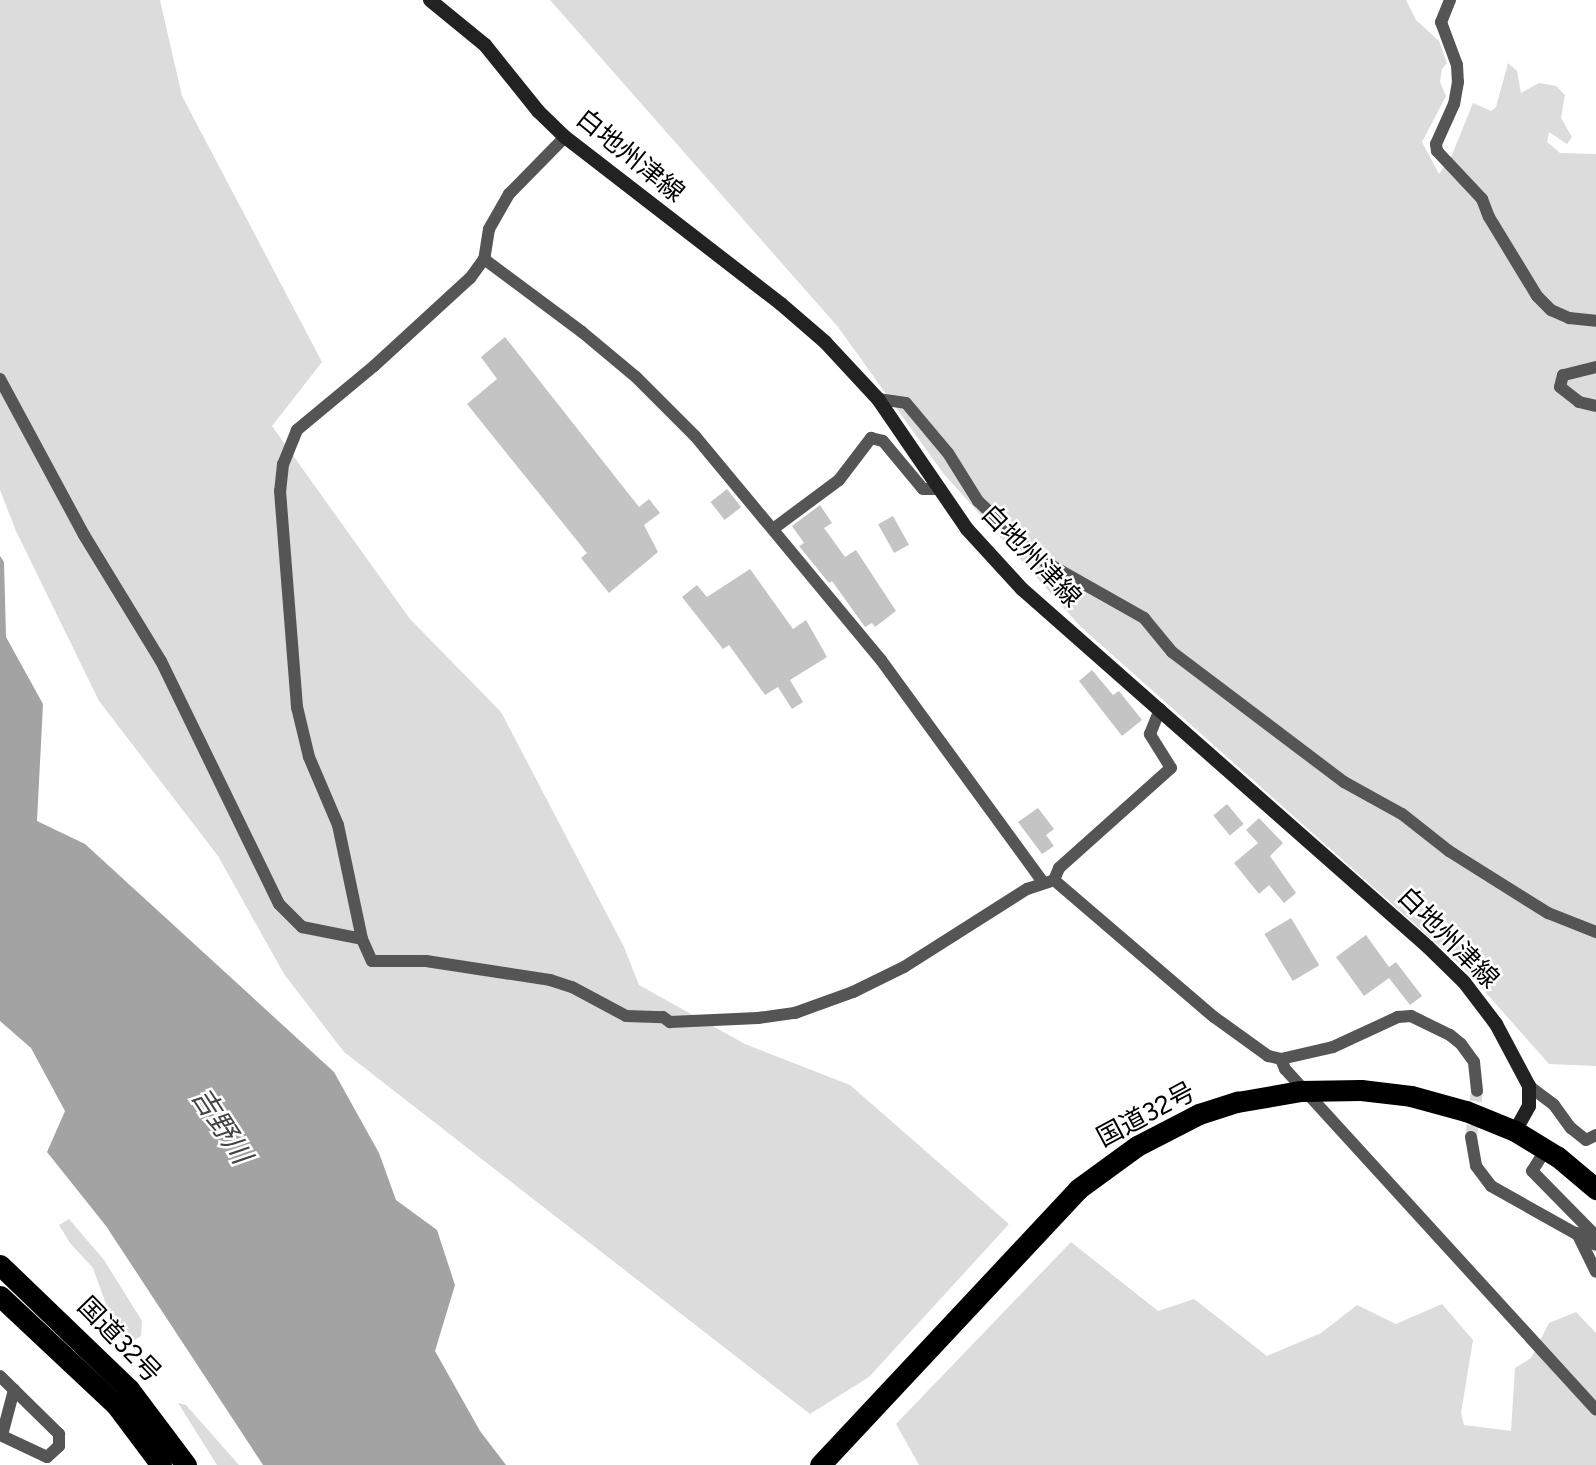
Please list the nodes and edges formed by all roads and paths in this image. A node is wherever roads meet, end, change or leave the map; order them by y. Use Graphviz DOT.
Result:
graph roads {
  1 [pos="430,0"];
  2 [pos="1450,0"];
  3 [pos="565,137"];
  4 [pos="484,259"];
  5 [pos="1596,321"];
  6 [pos="1596,367"];
  7 [pos="0,379"];
  8 [pos="878,400"];
  9 [pos="1596,405"];
  10 [pos="938,489"];
  11 [pos="773,529"];
  12 [pos="1160,709"];
  13 [pos="1049,881"];
  14 [pos="1596,932"];
  15 [pos="362,939"];
  16 [pos="1281,1059"];
  17 [pos="1529,1086"];
  18 [pos="1477,1091"];
  19 [pos="1515,1131"];
  20 [pos="1596,1135"];
  21 [pos="1471,1138"];
  22 [pos="1546,1149"];
  23 [pos="1596,1189"];
  24 [pos="1577,1233"];
  25 [pos="1593,1243"];
  26 [pos="0,1265"];
  27 [pos="1596,1272"];
  28 [pos="24,1285"];
  29 [pos="2,1302"];
  30 [pos="0,1376"];
  31 [pos="15,1390"];
  32 [pos="1596,1409"];
  33 [pos="1,1435"];
  34 [pos="51,1461"];
  35 [pos="161,1465"];
  36 [pos="186,1465"];
  37 [pos="820,1465"];
  1 -- 3 [label="main road, 白地州津線"];
  2 -- 5 [label="street"];
  3 -- 4 [label="street"];
  3 -- 8 [label="main road, 白地州津線"];
  4 -- 11 [label="street"];
  4 -- 15 [label="street"];
  6 -- 9 [label="street"];
  7 -- 15 [label="street"];
  8 -- 10 [label="main road, 白地州津線"];
  8 -- 14 [label="street"];
  10 -- 11 [label="street"];
  10 -- 12 [label="main road, 白地州津線"];
  11 -- 13 [label="street"];
  12 -- 13 [label="street"];
  12 -- 17 [label="main road, 白地州津線"];
  13 -- 15 [label="street"];
  13 -- 16 [label="street"];
  16 -- 18 [label="street"];
  16 -- 32 [label="street"];
  17 -- 19 [label="main road"];
  17 -- 20 [label="street"];
  19 -- 22 [label="highway, 国道32号"];
  19 -- 37 [label="highway, 国道32号"];
  21 -- 24 [label="street"];
  22 -- 23 [label="highway, 国道32号"];
  22 -- 25 [label="street"];
  24 -- 25 [label="street"];
  24 -- 27 [label="street"];
  26 -- 28 [label="highway, 国道32号"];
  28 -- 29 [label="street"];
  28 -- 36 [label="highway, 国道32号"];
  29 -- 35 [label="highway, 国道32号"];
  30 -- 31 [label="street"];
  31 -- 33 [label="street"];
  31 -- 34 [label="street"];
  33 -- 34 [label="street"];
}
